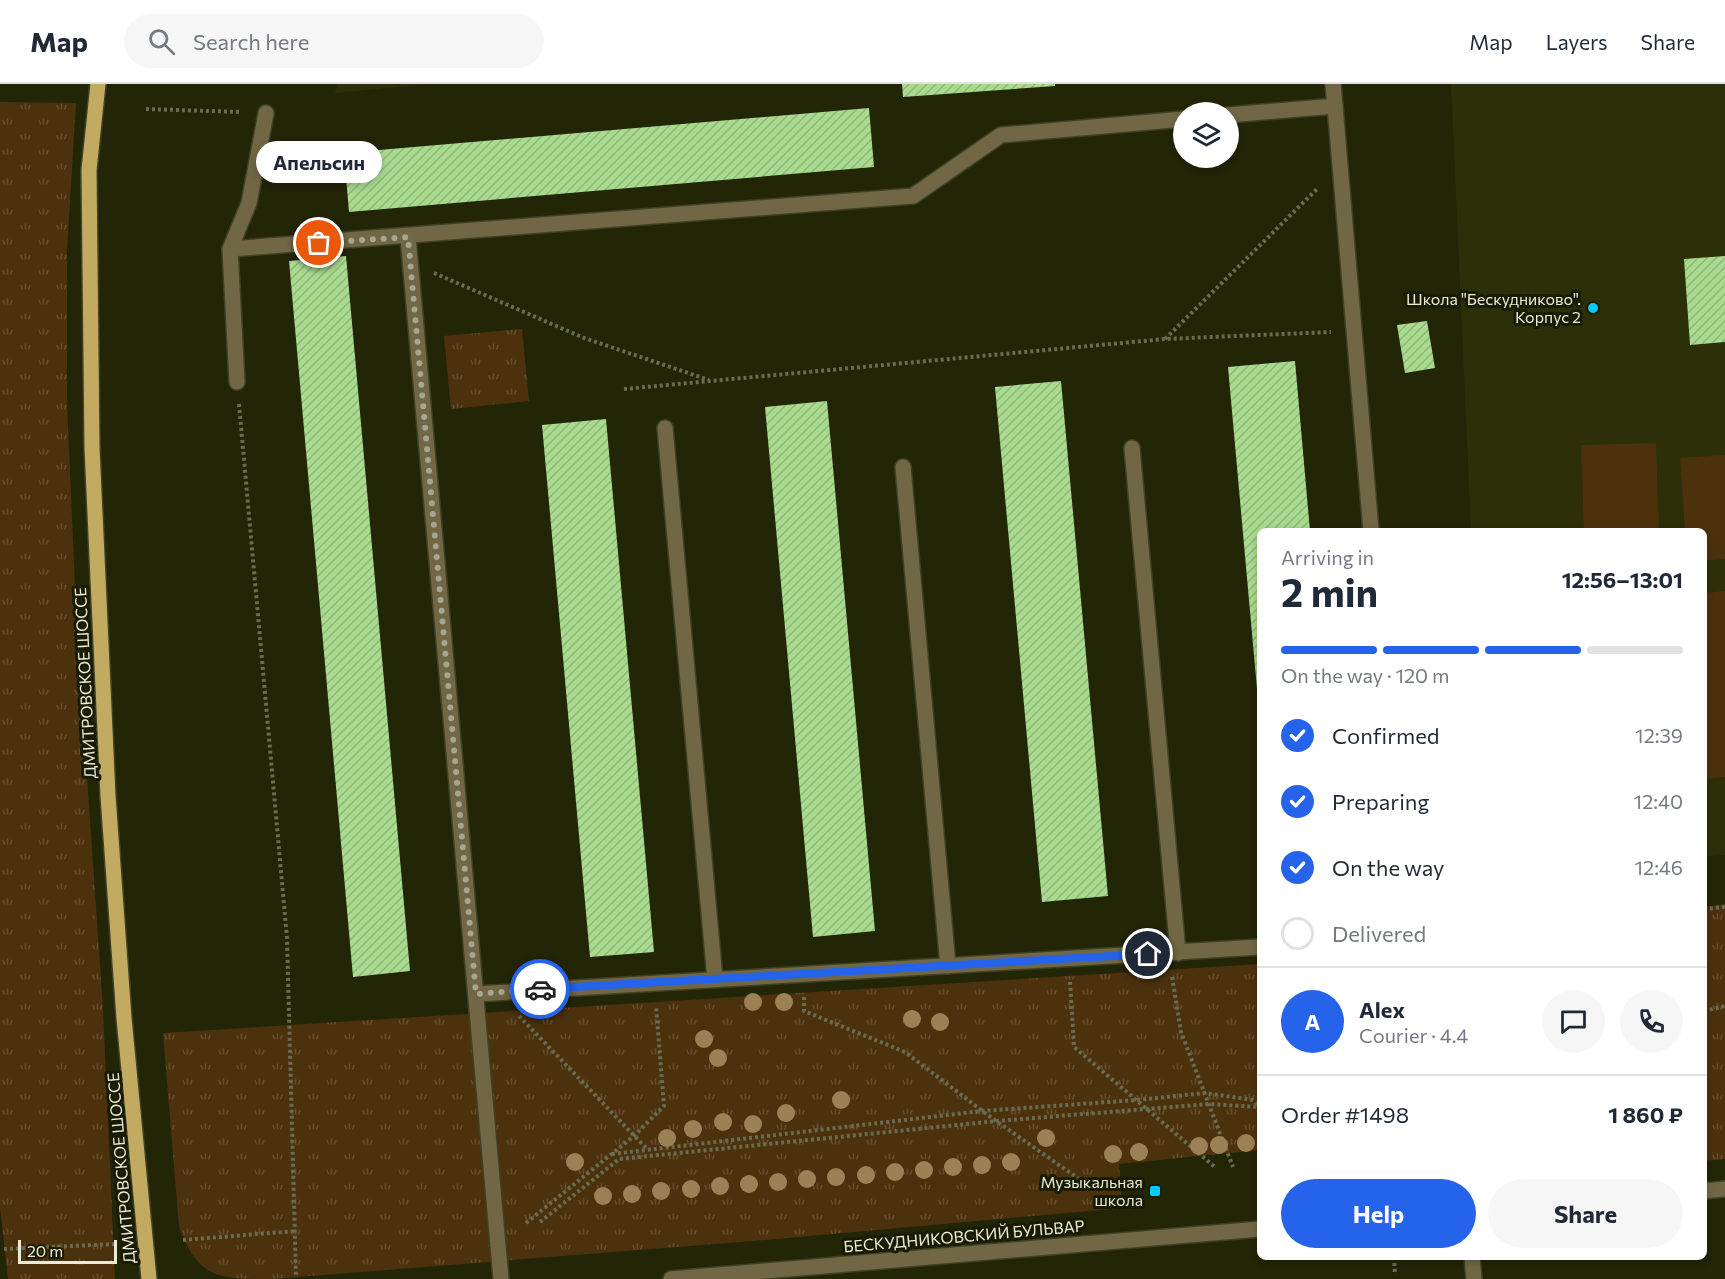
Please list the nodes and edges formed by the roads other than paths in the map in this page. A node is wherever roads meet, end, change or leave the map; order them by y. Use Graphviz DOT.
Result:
graph roads {
  1 [pos="98,84"];
  2 [pos="1333,84"];
  3 [pos="1335,106"];
  4 [pos="266,113"];
  5 [pos="1239,114"];
  6 [pos="1173,120"];
  7 [pos="408,237"];
  8 [pos="230,249"];
  9 [pos="237,382"];
  10 [pos="665,428"];
  11 [pos="1132,448"];
  12 [pos="903,467"];
  13 [pos="1371,528"];
  14 [pos="1257,947"];
  15 [pos="1173,953"];
  16 [pos="948,966"];
  17 [pos="715,979"];
  18 [pos="476,994"];
  19 [pos="1725,1189"];
  20 [pos="1707,1191"];
  21 [pos="1257,1229"];
  22 [pos="1472,1260"];
  23 [pos="149,1279"];
  24 [pos="501,1279"];
  25 [pos="671,1279"];
  26 [pos="1474,1279"];
  1 -- 23 [label="main road, ДМИТРОВСКОЕ ШОССЕ"];
  2 -- 3 [label="street"];
  3 -- 5 [label="street"];
  3 -- 13 [label="street"];
  4 -- 8 [label="street"];
  6 -- 7 [label="street"];
  7 -- 8 [label="street"];
  7 -- 18 [label="street"];
  8 -- 9 [label="street"];
  10 -- 17 [label="street"];
  11 -- 15 [label="street"];
  12 -- 16 [label="street"];
  14 -- 15 [label="street"];
  15 -- 16 [label="street"];
  16 -- 17 [label="street"];
  17 -- 18 [label="street"];
  18 -- 24 [label="street"];
  19 -- 20 [label="street"];
  21 -- 25 [label="street, БЕСКУДНИКОВСКИЙ БУЛЬВАР"];
  22 -- 26 [label="street"];
}
